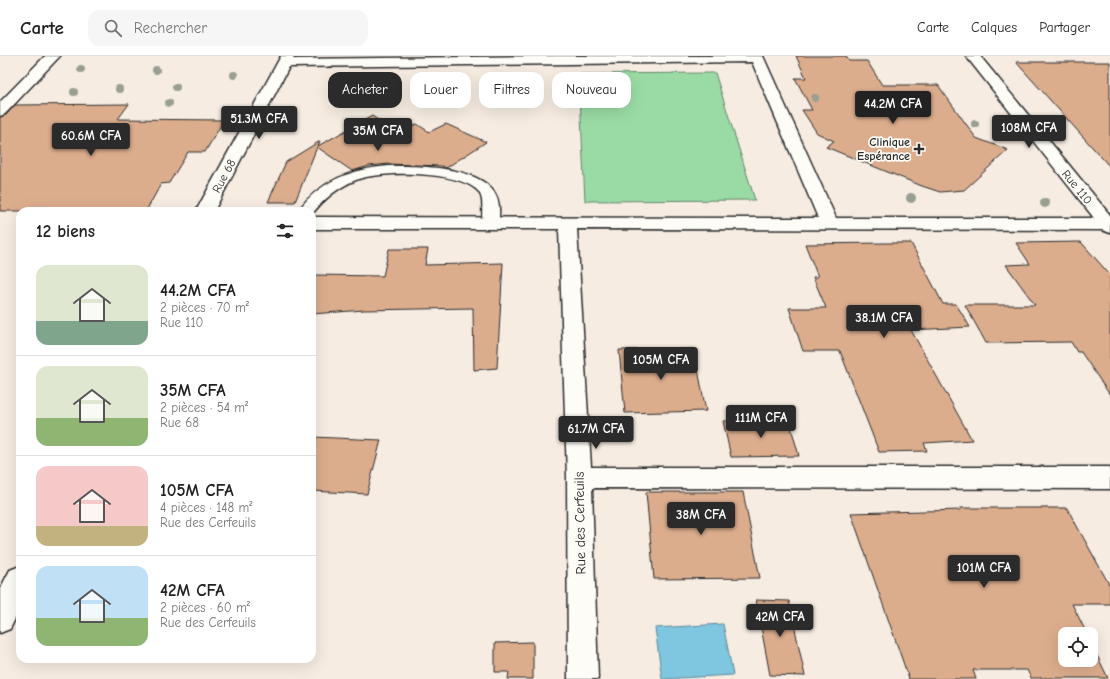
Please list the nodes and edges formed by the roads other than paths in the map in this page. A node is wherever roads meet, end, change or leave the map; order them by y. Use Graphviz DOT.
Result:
graph roads {
  1 [pos="53,56"];
  2 [pos="973,56"];
  3 [pos="757,57"];
  4 [pos="286,60"];
  5 [pos="0,111"];
  6 [pos="207,207"];
  7 [pos="310,207"];
  8 [pos="316,223"];
  9 [pos="491,223"];
  10 [pos="568,223"];
  11 [pos="829,223"];
  12 [pos="1109,225"];
  13 [pos="579,478"];
  14 [pos="1110,478"];
  15 [pos="16,587"];
  16 [pos="0,619"];
  17 [pos="583,679"];
  1 -- 5 [label="street"];
  2 -- 12 [label="street, Rue 110"];
  3 -- 4 [label="street"];
  3 -- 11 [label="street"];
  4 -- 6 [label="street, Rue 68"];
  7 -- 9 [label="lane"];
  8 -- 9 [label="street"];
  9 -- 10 [label="street"];
  10 -- 11 [label="street"];
  10 -- 13 [label="street, Rue des Cerfeuils"];
  11 -- 12 [label="street"];
  13 -- 14 [label="street"];
  13 -- 17 [label="street, Rue des Cerfeuils"];
  15 -- 16 [label="street"];
}
